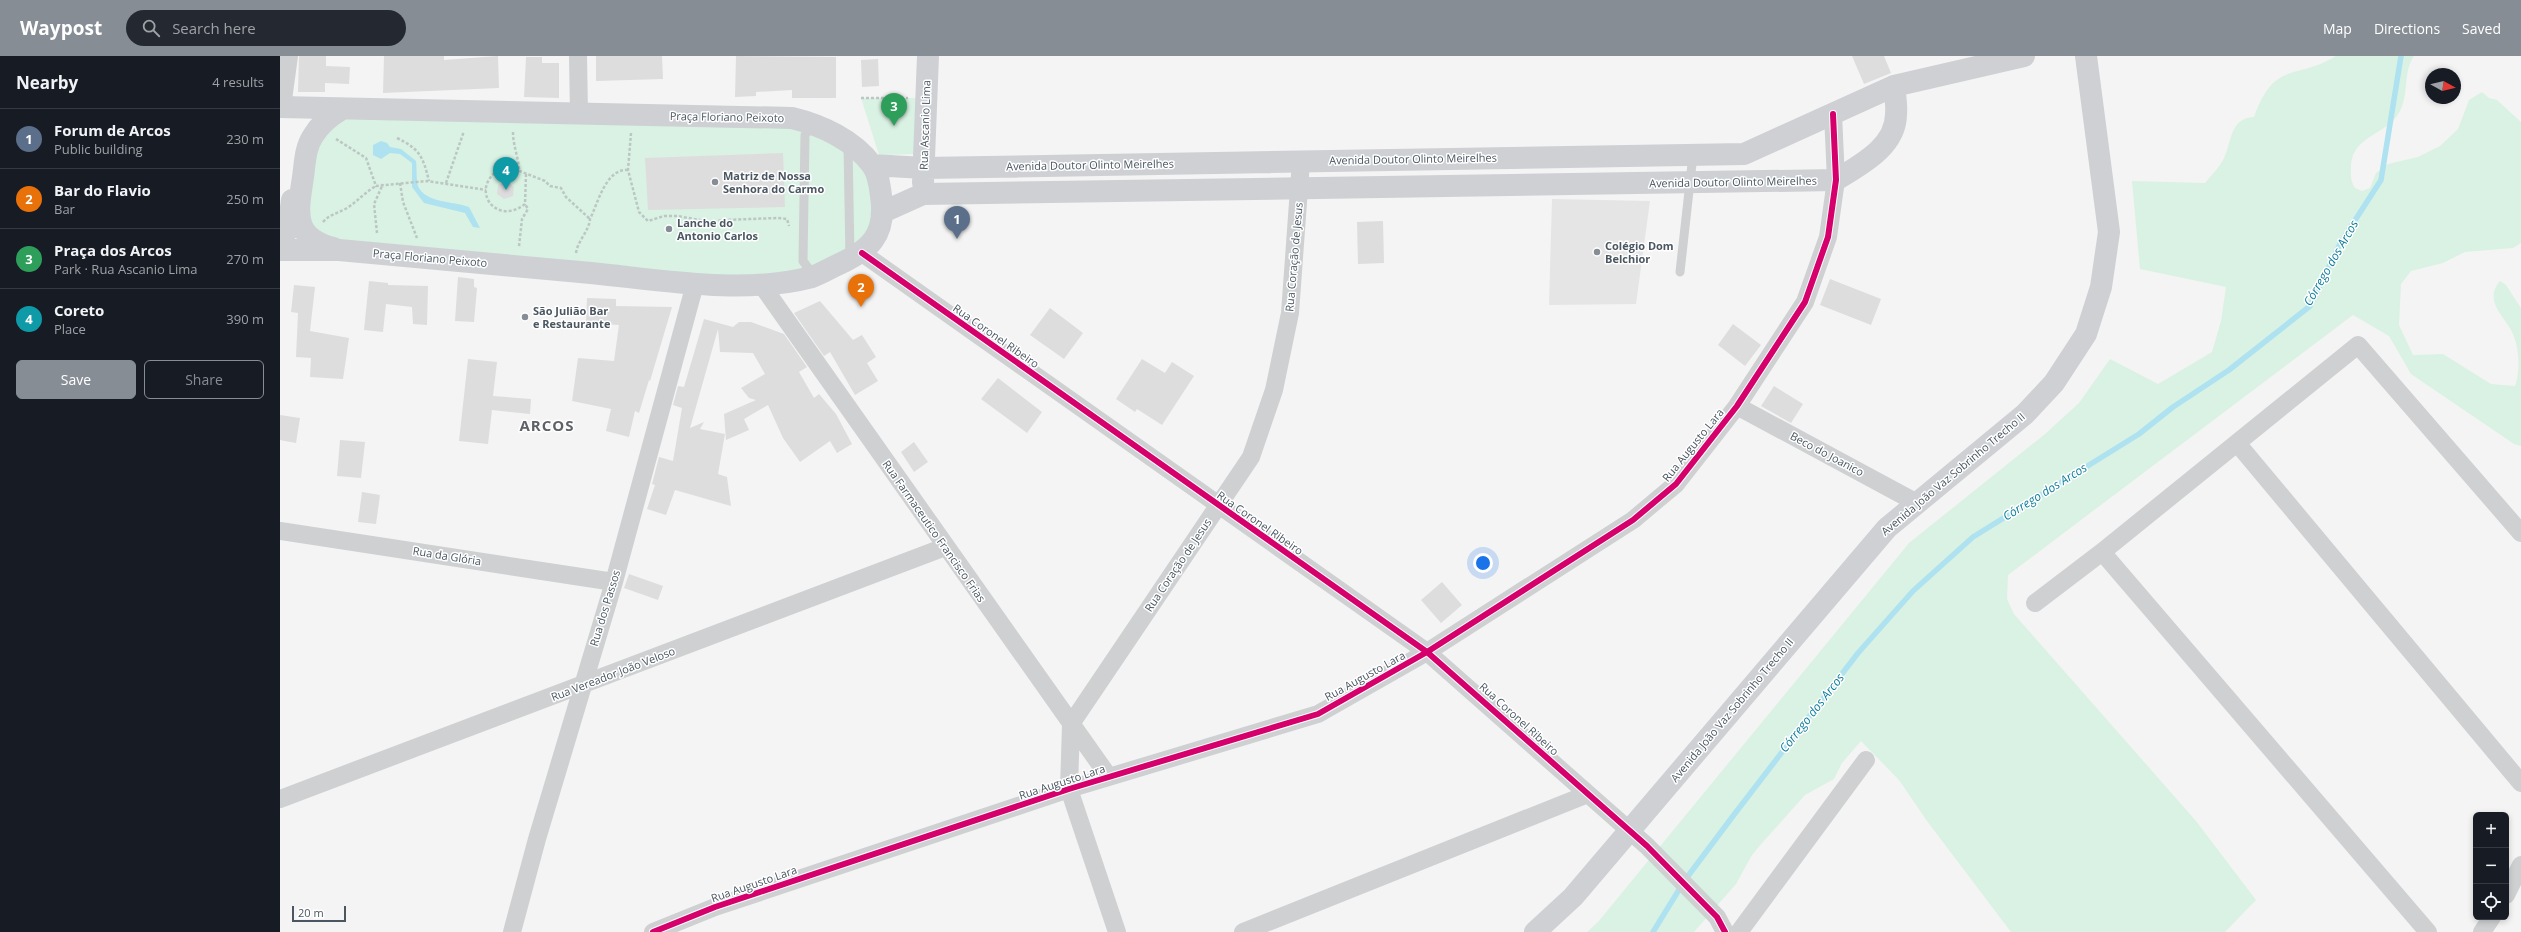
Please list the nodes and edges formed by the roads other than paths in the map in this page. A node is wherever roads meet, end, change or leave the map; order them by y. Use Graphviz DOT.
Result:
graph roads {
  1 [pos="289,56"];
  2 [pos="578,56"];
  3 [pos="928,56"];
  4 [pos="2024,56"];
  5 [pos="2086,56"];
  6 [pos="1894,86"];
  7 [pos="284,107"];
  8 [pos="342,109"];
  9 [pos="579,113"];
  10 [pos="1833,114"];
  11 [pos="814,123"];
  12 [pos="848,143"];
  13 [pos="1693,155"];
  14 [pos="1510,158"];
  15 [pos="1301,162"];
  16 [pos="1114,164"];
  17 [pos="872,165"];
  18 [pos="924,168"];
  19 [pos="1836,180"];
  20 [pos="1692,182"];
  21 [pos="1510,185"];
  22 [pos="1299,188"];
  23 [pos="1114,191"];
  24 [pos="923,194"];
  25 [pos="883,212"];
  26 [pos="280,239"];
  27 [pos="280,250"];
  28 [pos="339,250"];
  29 [pos="856,256"];
  30 [pos="1680,272"];
  31 [pos="814,276"];
  32 [pos="695,284"];
  33 [pos="761,284"];
  34 [pos="1737,406"];
  35 [pos="2237,443"];
  36 [pos="1917,503"];
  37 [pos="1218,506"];
  38 [pos="280,531"];
  39 [pos="2521,534"];
  40 [pos="945,547"];
  41 [pos="2102,552"];
  42 [pos="614,582"];
  43 [pos="2035,602"];
  44 [pos="1427,652"];
  45 [pos="582,685"];
  46 [pos="1071,724"];
  47 [pos="1866,760"];
  48 [pos="1109,777"];
  49 [pos="2521,783"];
  50 [pos="1069,789"];
  51 [pos="1588,794"];
  52 [pos="280,799"];
  53 [pos="1630,831"];
  54 [pos="2521,865"];
  55 [pos="2509,888"];
  56 [pos="2490,920"];
  57 [pos="1721,924"];
  58 [pos="512,932"];
  59 [pos="653,932"];
  60 [pos="1117,932"];
  61 [pos="1243,932"];
  62 [pos="1535,932"];
  63 [pos="1739,932"];
  64 [pos="2428,932"];
  65 [pos="2482,932"];
  1 -- 7 [label="street"];
  2 -- 9 [label="street"];
  3 -- 18 [label="main road, Rua Ascanio Lima"];
  4 -- 6 [label="main road"];
  5 -- 36 [label="main road, Avenida João Vaz Sobrinho Trecho II"];
  6 -- 10 [label="main road, Avenida Doutor Olinto Meirelhes"];
  6 -- 19 [label="main road, Avenida Doutor Olinto Meirelhes"];
  7 -- 8 [label="main road, Praça Floriano Peixoto"];
  7 -- 26 [label="main road"];
  8 -- 9 [label="main road, Praça Floriano Peixoto"];
  8 -- 28 [label="main road"];
  9 -- 11 [label="main road, Praça Floriano Peixoto"];
  10 -- 13 [label="main road, Avenida Doutor Olinto Meirelhes"];
  10 -- 19 [label="street, Rua Augusto Lara"];
  11 -- 12 [label="main road, Praça Floriano Peixoto"];
  11 -- 31 [label="lane"];
  12 -- 17 [label="main road, Praça Floriano Peixoto"];
  12 -- 29 [label="lane"];
  13 -- 14 [label="main road, Avenida Doutor Olinto Meirelhes"];
  13 -- 20 [label="lane"];
  14 -- 15 [label="main road, Avenida Doutor Olinto Meirelhes"];
  14 -- 21 [label="main road"];
  15 -- 16 [label="main road, Avenida Doutor Olinto Meirelhes"];
  15 -- 22 [label="street, Rua Coração de Jesus"];
  16 -- 18 [label="main road, Avenida Doutor Olinto Meirelhes"];
  16 -- 23 [label="main road"];
  17 -- 18 [label="main road, Avenida Doutor Olinto Meirelhes"];
  17 -- 25 [label="main road, Praça Floriano Peixoto"];
  18 -- 24 [label="main road, Rua Ascanio Lima"];
  19 -- 20 [label="main road, Avenida Doutor Olinto Meirelhes"];
  19 -- 34 [label="street, Rua Augusto Lara"];
  20 -- 21 [label="main road, Avenida Doutor Olinto Meirelhes"];
  20 -- 30 [label="lane"];
  21 -- 22 [label="main road, Avenida Doutor Olinto Meirelhes"];
  22 -- 23 [label="main road, Avenida Doutor Olinto Meirelhes"];
  22 -- 37 [label="street, Rua Coração de Jesus"];
  23 -- 24 [label="main road, Avenida Doutor Olinto Meirelhes"];
  24 -- 25 [label="main road, Avenida Doutor Olinto Meirelhes"];
  25 -- 29 [label="main road, Praça Floriano Peixoto"];
  27 -- 28 [label="main road, Praça Floriano Peixoto"];
  28 -- 32 [label="main road, Praça Floriano Peixoto"];
  29 -- 31 [label="main road, Praça Floriano Peixoto"];
  29 -- 37 [label="street, Rua Coronel Ribeiro"];
  31 -- 33 [label="main road, Praça Floriano Peixoto"];
  32 -- 33 [label="main road, Praça Floriano Peixoto"];
  32 -- 42 [label="street, Rua dos Passos"];
  33 -- 40 [label="street, Rua Farmaceutico Francisco Frias"];
  34 -- 36 [label="street, Beco do Joanico"];
  34 -- 44 [label="street, Rua Augusto Lara"];
  35 -- 39 [label="street"];
  35 -- 41 [label="street"];
  35 -- 49 [label="street"];
  36 -- 53 [label="main road, Avenida João Vaz Sobrinho Trecho II"];
  37 -- 44 [label="street, Rua Coronel Ribeiro"];
  37 -- 46 [label="street, Rua Coração de Jesus"];
  38 -- 42 [label="street, Rua da Glória"];
  40 -- 45 [label="street, Rua Vereador João Veloso"];
  40 -- 46 [label="street, Rua Farmaceutico Francisco Frias"];
  41 -- 43 [label="street"];
  41 -- 64 [label="street"];
  42 -- 45 [label="street, Rua dos Passos"];
  44 -- 48 [label="street, Rua Augusto Lara"];
  44 -- 51 [label="street, Rua Coronel Ribeiro"];
  45 -- 52 [label="street, Rua Vereador João Veloso"];
  45 -- 58 [label="street, Rua dos Passos"];
  46 -- 48 [label="street, Rua Farmaceutico Francisco Frias"];
  46 -- 50 [label="street"];
  47 -- 63 [label="street"];
  48 -- 50 [label="street, Rua Augusto Lara"];
  50 -- 59 [label="street, Rua Augusto Lara"];
  50 -- 60 [label="street"];
  51 -- 53 [label="street, Rua Coronel Ribeiro"];
  51 -- 61 [label="street"];
  53 -- 57 [label="street, Rua Coronel Ribeiro"];
  53 -- 62 [label="main road, Avenida João Vaz Sobrinho Trecho II"];
  54 -- 55 [label="street"];
  56 -- 65 [label="street"];
}
